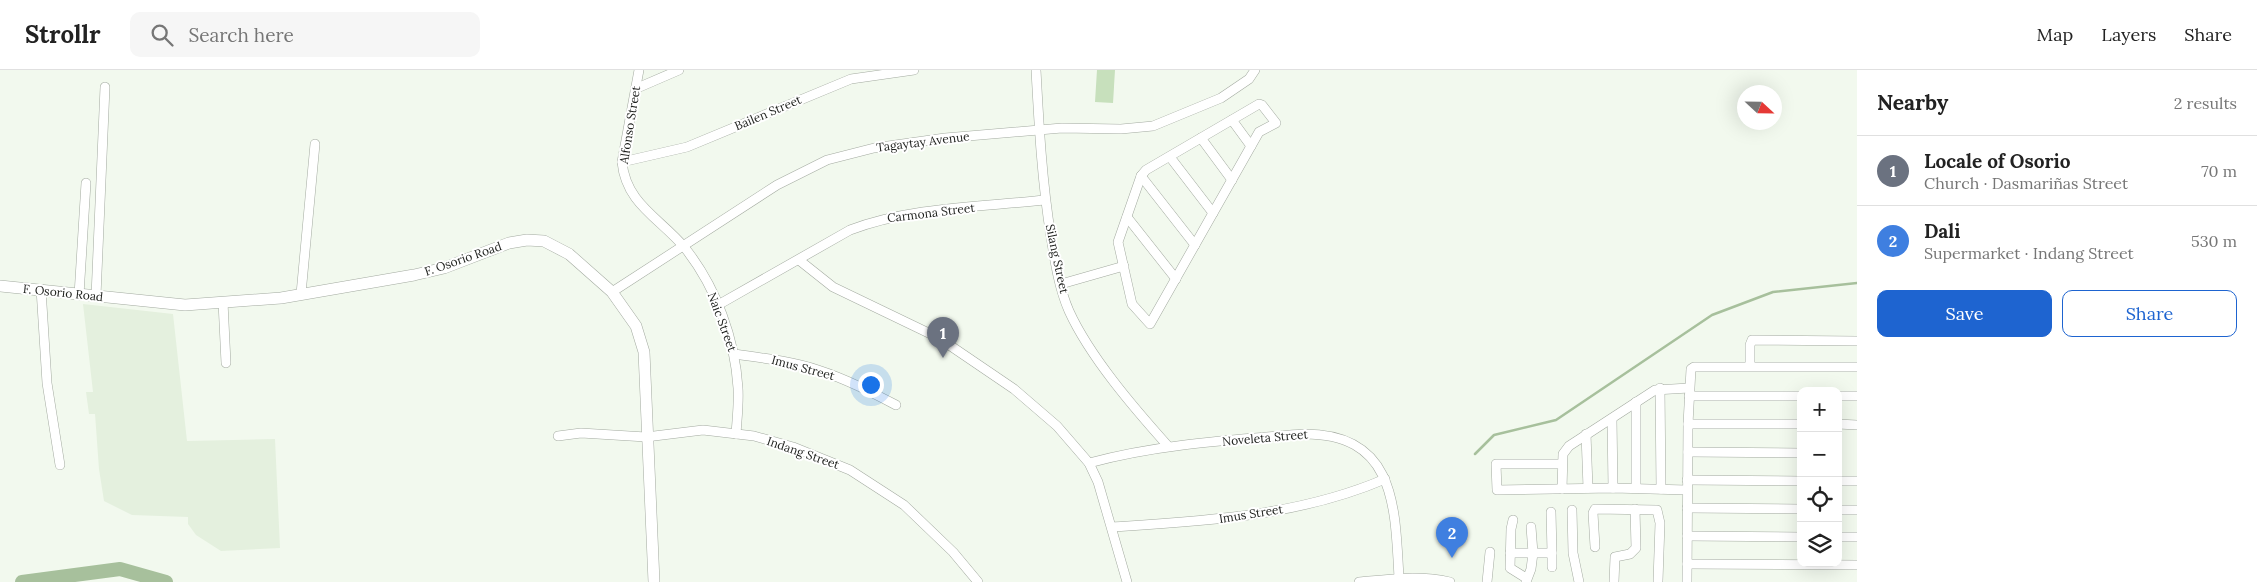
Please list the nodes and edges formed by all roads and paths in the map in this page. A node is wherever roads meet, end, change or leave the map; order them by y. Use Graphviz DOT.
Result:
graph roads {
  1 [pos="639,70"];
  2 [pos="679,70"];
  3 [pos="914,70"];
  4 [pos="1036,70"];
  5 [pos="1255,70"];
  6 [pos="105,88"];
  7 [pos="635,89"];
  8 [pos="1232,120"];
  9 [pos="1039,130"];
  10 [pos="1201,138"];
  11 [pos="315,144"];
  12 [pos="1251,146"];
  13 [pos="1170,157"];
  14 [pos="622,162"];
  15 [pos="1141,176"];
  16 [pos="1232,180"];
  17 [pos="86,183"];
  18 [pos="1045,200"];
  19 [pos="1213,214"];
  20 [pos="1127,217"];
  21 [pos="1195,245"];
  22 [pos="684,247"];
  23 [pos="800,260"];
  24 [pos="1124,266"];
  25 [pos="1176,279"];
  26 [pos="1061,284"];
  27 [pos="0,286"];
  28 [pos="41,289"];
  29 [pos="612,292"];
  30 [pos="301,294"];
  31 [pos="79,295"];
  32 [pos="96,296"];
  33 [pos="222,302"];
  34 [pos="718,305"];
  35 [pos="1857,342"];
  36 [pos="734,354"];
  37 [pos="226,363"];
  38 [pos="1750,366"];
  39 [pos="1857,367"];
  40 [pos="1660,388"];
  41 [pos="1689,392"];
  42 [pos="1797,396"];
  43 [pos="1842,396"];
  44 [pos="1857,396"];
  45 [pos="1636,402"];
  46 [pos="896,405"];
  47 [pos="1612,419"];
  48 [pos="1688,424"];
  49 [pos="1797,424"];
  50 [pos="1842,424"];
  51 [pos="1857,425"];
  52 [pos="736,434"];
  53 [pos="1586,434"];
  54 [pos="558,436"];
  55 [pos="646,437"];
  56 [pos="1168,446"];
  57 [pos="1688,452"];
  58 [pos="1797,453"];
  59 [pos="1089,463"];
  60 [pos="1562,464"];
  61 [pos="60,465"];
  62 [pos="1385,479"];
  63 [pos="1687,480"];
  64 [pos="1797,481"];
  65 [pos="1842,481"];
  66 [pos="1857,481"];
  67 [pos="1588,488"];
  68 [pos="1613,488"];
  69 [pos="1636,488"];
  70 [pos="1562,489"];
  71 [pos="1661,489"];
  72 [pos="1687,490"];
  73 [pos="1687,508"];
  74 [pos="1635,509"];
  75 [pos="1797,509"];
  76 [pos="1572,510"];
  77 [pos="1842,510"];
  78 [pos="1857,510"];
  79 [pos="1551,512"];
  80 [pos="1513,520"];
  81 [pos="1112,527"];
  82 [pos="1531,527"];
  83 [pos="1687,536"];
  84 [pos="1797,537"];
  85 [pos="1842,537"];
  86 [pos="1857,537"];
  87 [pos="1594,547"];
  88 [pos="1490,552"];
  89 [pos="1510,553"];
  90 [pos="1533,553"];
  91 [pos="1552,553"];
  92 [pos="1687,564"];
  93 [pos="1857,564"];
  94 [pos="1552,567"];
  95 [pos="1399,578"];
  96 [pos="1526,580"];
  97 [pos="1658,580"];
  98 [pos="654,582"];
  99 [pos="978,582"];
  100 [pos="1127,582"];
  101 [pos="1359,582"];
  102 [pos="1450,582"];
  103 [pos="1487,582"];
  104 [pos="1579,582"];
  105 [pos="1614,582"];
  106 [pos="1687,582"];
  1 -- 7 [label="street, Alfonso Street"];
  2 -- 7 [label="street"];
  3 -- 14 [label="street, Bailen Street"];
  4 -- 9 [label="street, Silang Street"];
  5 -- 9 [label="street, Tagaytay Avenue"];
  6 -- 32 [label="street"];
  7 -- 14 [label="street, Alfonso Street"];
  8 -- 10 [label="street"];
  8 -- 12 [label="street"];
  8 -- 12 [label="street"];
  9 -- 18 [label="street, Silang Street"];
  9 -- 22 [label="street, Tagaytay Avenue"];
  10 -- 13 [label="street"];
  10 -- 16 [label="street"];
  11 -- 30 [label="street"];
  12 -- 16 [label="street"];
  13 -- 15 [label="street"];
  13 -- 19 [label="street"];
  14 -- 22 [label="street, Alfonso Street"];
  15 -- 20 [label="street"];
  15 -- 21 [label="street"];
  16 -- 19 [label="street"];
  17 -- 31 [label="street"];
  18 -- 23 [label="street, Carmona Street"];
  18 -- 26 [label="street, Silang Street"];
  19 -- 21 [label="street"];
  20 -- 24 [label="street"];
  20 -- 25 [label="street"];
  21 -- 25 [label="street"];
  22 -- 29 [label="street, Tagaytay Avenue"];
  22 -- 34 [label="street, Naic Street"];
  23 -- 34 [label="street, Carmona Street"];
  23 -- 59 [label="street"];
  24 -- 25 [label="street"];
  24 -- 26 [label="street"];
  26 -- 56 [label="street, Silang Street"];
  27 -- 28 [label="street, F. Osorio Road"];
  28 -- 31 [label="street, F. Osorio Road"];
  28 -- 61 [label="street"];
  29 -- 30 [label="street, F. Osorio Road"];
  29 -- 55 [label="street, F. Osorio Road"];
  30 -- 33 [label="street, F. Osorio Road"];
  31 -- 32 [label="street, F. Osorio Road"];
  32 -- 33 [label="street, F. Osorio Road"];
  33 -- 37 [label="street"];
  34 -- 36 [label="street, Naic Street"];
  35 -- 38 [label="street"];
  36 -- 46 [label="street, Imus Street"];
  36 -- 52 [label="street, Naic Street"];
  38 -- 39 [label="street"];
  38 -- 41 [label="street"];
  40 -- 41 [label="street"];
  40 -- 45 [label="street"];
  40 -- 71 [label="street"];
  41 -- 42 [label="street"];
  41 -- 48 [label="street"];
  43 -- 44 [label="street"];
  45 -- 47 [label="street"];
  45 -- 69 [label="street"];
  47 -- 53 [label="street"];
  47 -- 68 [label="street"];
  48 -- 49 [label="street"];
  48 -- 57 [label="street"];
  50 -- 51 [label="street"];
  52 -- 55 [label="street, Indang Street"];
  52 -- 99 [label="street, Indang Street"];
  53 -- 60 [label="street"];
  53 -- 67 [label="street"];
  54 -- 55 [label="street, Indang Street"];
  55 -- 98 [label="street, F. Osorio Road"];
  56 -- 59 [label="street, Noveleta Street"];
  56 -- 62 [label="street, Noveleta Street"];
  57 -- 58 [label="street"];
  57 -- 63 [label="street"];
  59 -- 81 [label="street"];
  60 -- 70 [label="street"];
  60 -- 70 [label="street"];
  62 -- 81 [label="street, Imus Street"];
  62 -- 95 [label="street, Noveleta Street"];
  63 -- 64 [label="street"];
  63 -- 72 [label="street"];
  65 -- 66 [label="street"];
  67 -- 68 [label="street"];
  67 -- 70 [label="street"];
  68 -- 69 [label="street"];
  69 -- 71 [label="street"];
  71 -- 72 [label="street"];
  72 -- 73 [label="street"];
  73 -- 75 [label="street"];
  73 -- 83 [label="street"];
  74 -- 87 [label="street"];
  74 -- 97 [label="street"];
  74 -- 105 [label="street"];
  76 -- 104 [label="street"];
  77 -- 78 [label="street"];
  79 -- 91 [label="street"];
  80 -- 89 [label="street"];
  81 -- 100 [label="street"];
  82 -- 90 [label="street"];
  83 -- 84 [label="street"];
  83 -- 92 [label="street"];
  85 -- 86 [label="street"];
  88 -- 103 [label="street"];
  89 -- 90 [label="street"];
  89 -- 96 [label="street"];
  90 -- 91 [label="street"];
  90 -- 96 [label="street"];
  91 -- 94 [label="street"];
  92 -- 93 [label="street"];
  92 -- 106 [label="street"];
  95 -- 101 [label="street"];
  95 -- 102 [label="street"];
}
